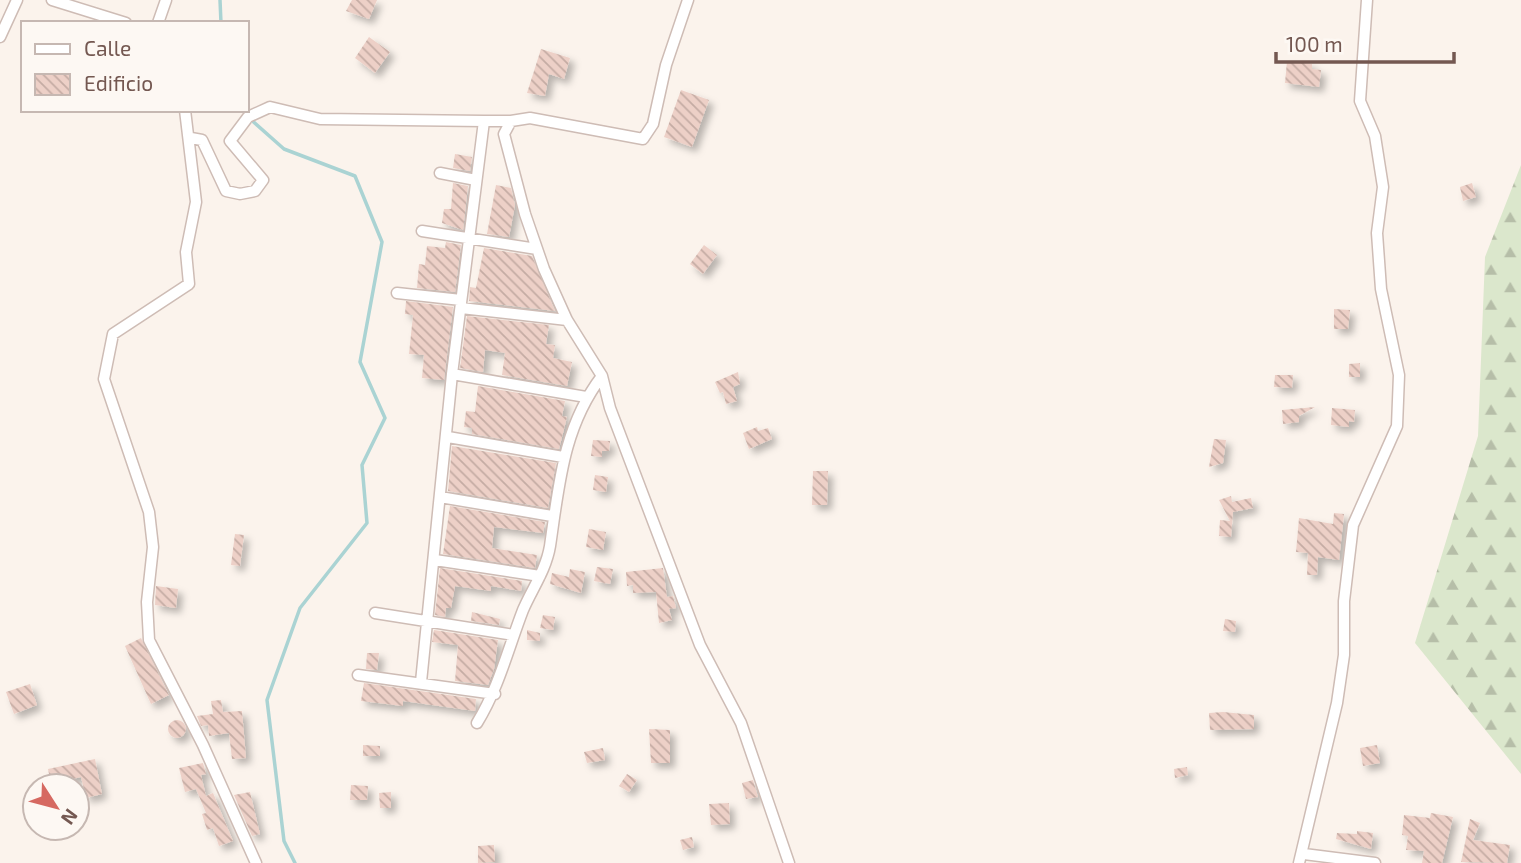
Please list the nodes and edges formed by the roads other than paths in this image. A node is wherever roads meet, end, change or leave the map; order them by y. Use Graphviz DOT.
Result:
graph roads {
  1 [pos="17,0"];
  2 [pos="52,0"];
  3 [pos="166,0"];
  4 [pos="688,0"];
  5 [pos="1367,0"];
  6 [pos="120,21"];
  7 [pos="159,21"];
  8 [pos="0,37"];
  9 [pos="185,112"];
  10 [pos="484,121"];
  11 [pos="511,121"];
  12 [pos="191,138"];
  13 [pos="440,173"];
  14 [pos="476,180"];
  15 [pos="422,231"];
  16 [pos="468,240"];
  17 [pos="537,249"];
  18 [pos="397,293"];
  19 [pos="461,304"];
  20 [pos="567,320"];
  21 [pos="452,373"];
  22 [pos="602,376"];
  23 [pos="586,397"];
  24 [pos="448,437"];
  25 [pos="563,457"];
  26 [pos="440,497"];
  27 [pos="552,516"];
  28 [pos="435,559"];
  29 [pos="540,576"];
  30 [pos="375,613"];
  31 [pos="429,621"];
  32 [pos="514,635"];
  33 [pos="358,674"];
  34 [pos="421,682"];
  35 [pos="495,694"];
  36 [pos="477,723"];
  37 [pos="1301,858"];
  38 [pos="256,863"];
  39 [pos="789,863"];
  40 [pos="1375,863"];
  1 -- 8 [label="street"];
  2 -- 6 [label="street"];
  3 -- 7 [label="street"];
  4 -- 11 [label="street"];
  5 -- 37 [label="street"];
  9 -- 12 [label="street"];
  10 -- 11 [label="street"];
  10 -- 12 [label="street"];
  10 -- 14 [label="street"];
  11 -- 17 [label="street"];
  12 -- 38 [label="street"];
  13 -- 14 [label="street"];
  14 -- 16 [label="street"];
  15 -- 16 [label="street"];
  16 -- 17 [label="street"];
  16 -- 19 [label="street"];
  17 -- 20 [label="street"];
  18 -- 19 [label="street"];
  19 -- 20 [label="street"];
  19 -- 21 [label="street"];
  20 -- 22 [label="street"];
  21 -- 23 [label="street"];
  21 -- 24 [label="street"];
  22 -- 23 [label="street"];
  22 -- 39 [label="street"];
  23 -- 25 [label="street"];
  24 -- 25 [label="street"];
  24 -- 26 [label="street"];
  25 -- 27 [label="street"];
  26 -- 27 [label="street"];
  26 -- 28 [label="street"];
  27 -- 29 [label="street"];
  28 -- 29 [label="street"];
  28 -- 31 [label="street"];
  29 -- 32 [label="street"];
  30 -- 31 [label="street"];
  31 -- 32 [label="street"];
  31 -- 34 [label="street"];
  32 -- 35 [label="street"];
  33 -- 34 [label="street"];
  34 -- 35 [label="street"];
  35 -- 36 [label="street"];
  37 -- 40 [label="street"];
}
